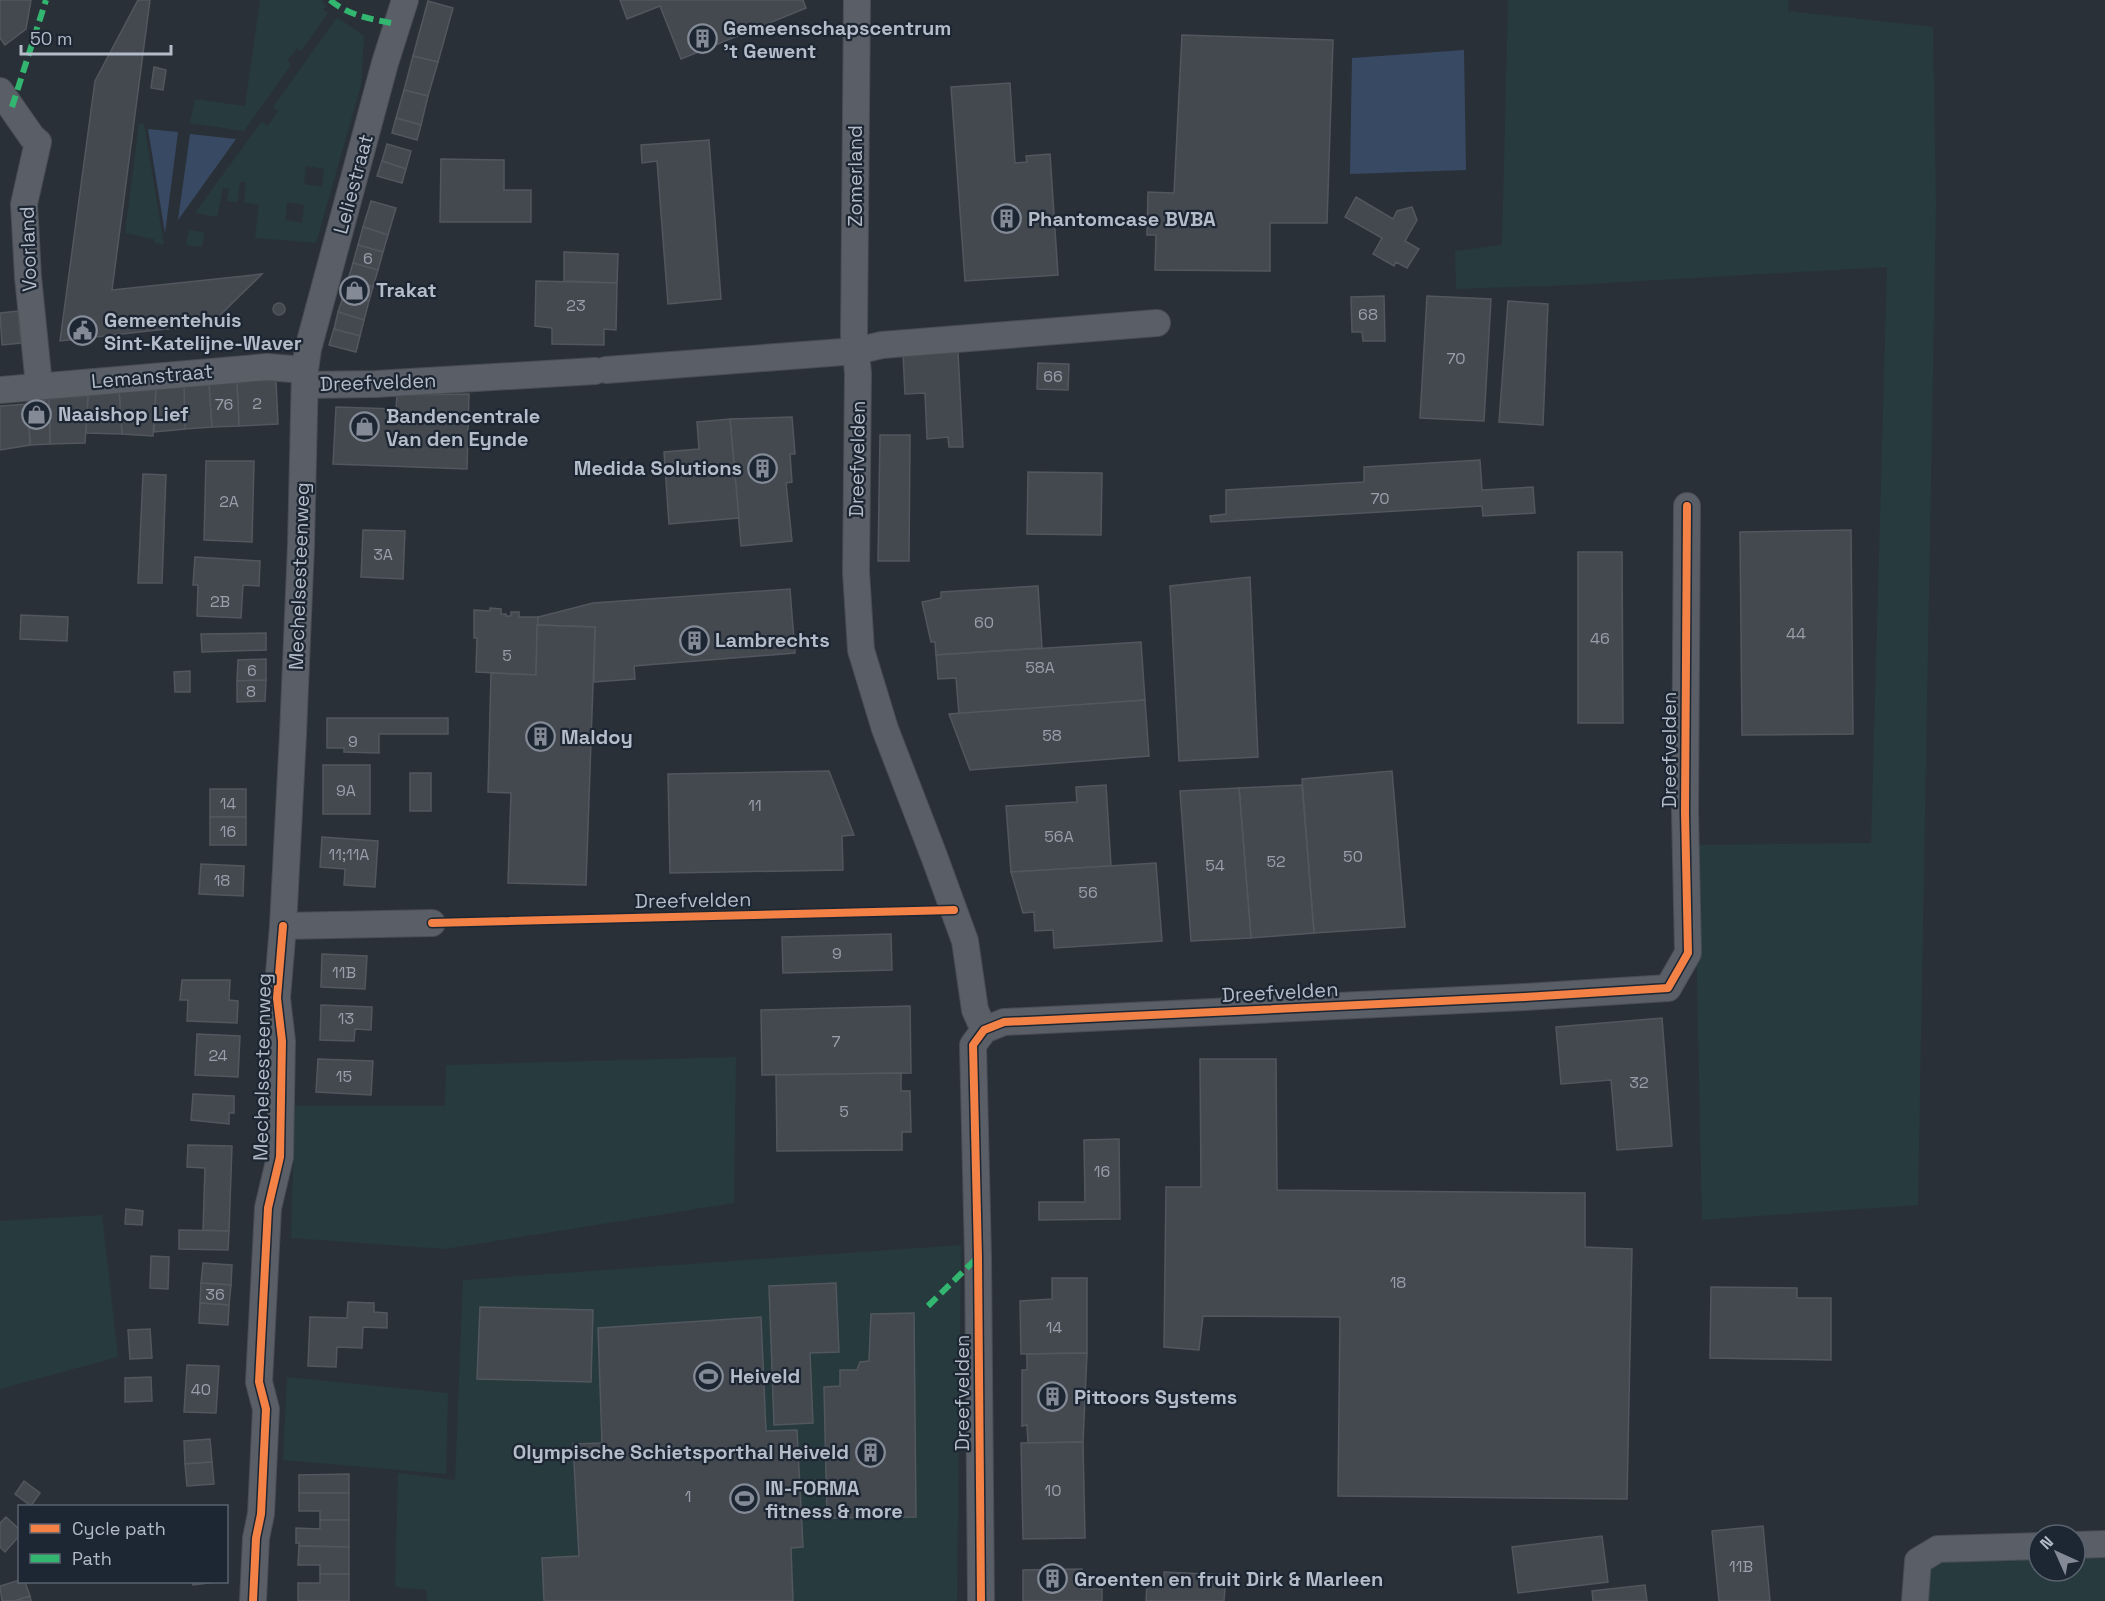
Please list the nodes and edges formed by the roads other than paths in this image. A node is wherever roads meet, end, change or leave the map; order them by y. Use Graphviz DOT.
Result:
graph roads {
  1 [pos="405,0"];
  2 [pos="857,0"];
  3 [pos="0,91"];
  4 [pos="1157,323"];
  5 [pos="856,351"];
  6 [pos="305,377"];
  7 [pos="39,385"];
  8 [pos="0,390"];
  9 [pos="1687,507"];
  10 [pos="432,923"];
  11 [pos="283,926"];
  12 [pos="984,1030"];
  13 [pos="2105,1544"];
  14 [pos="2087,1545"];
  15 [pos="2027,1546"];
  16 [pos="253,1601"];
  17 [pos="981,1601"];
  18 [pos="1916,1601"];
  1 -- 6 [label="street, Leliestraat"];
  2 -- 5 [label="street, Zomerland"];
  3 -- 7 [label="street, Voorland"];
  4 -- 5 [label="street, Dreefvelden"];
  5 -- 6 [label="street, Dreefvelden"];
  5 -- 12 [label="street, Dreefvelden"];
  6 -- 7 [label="street, Lemanstraat"];
  6 -- 11 [label="street, Mechelsesteenweg"];
  7 -- 8 [label="street, Lemanstraat"];
  9 -- 12 [label="street, Dreefvelden"];
  10 -- 11 [label="street"];
  11 -- 16 [label="street, Mechelsesteenweg"];
  12 -- 17 [label="street, Dreefvelden"];
  13 -- 14 [label="street"];
  15 -- 18 [label="street"];
}
